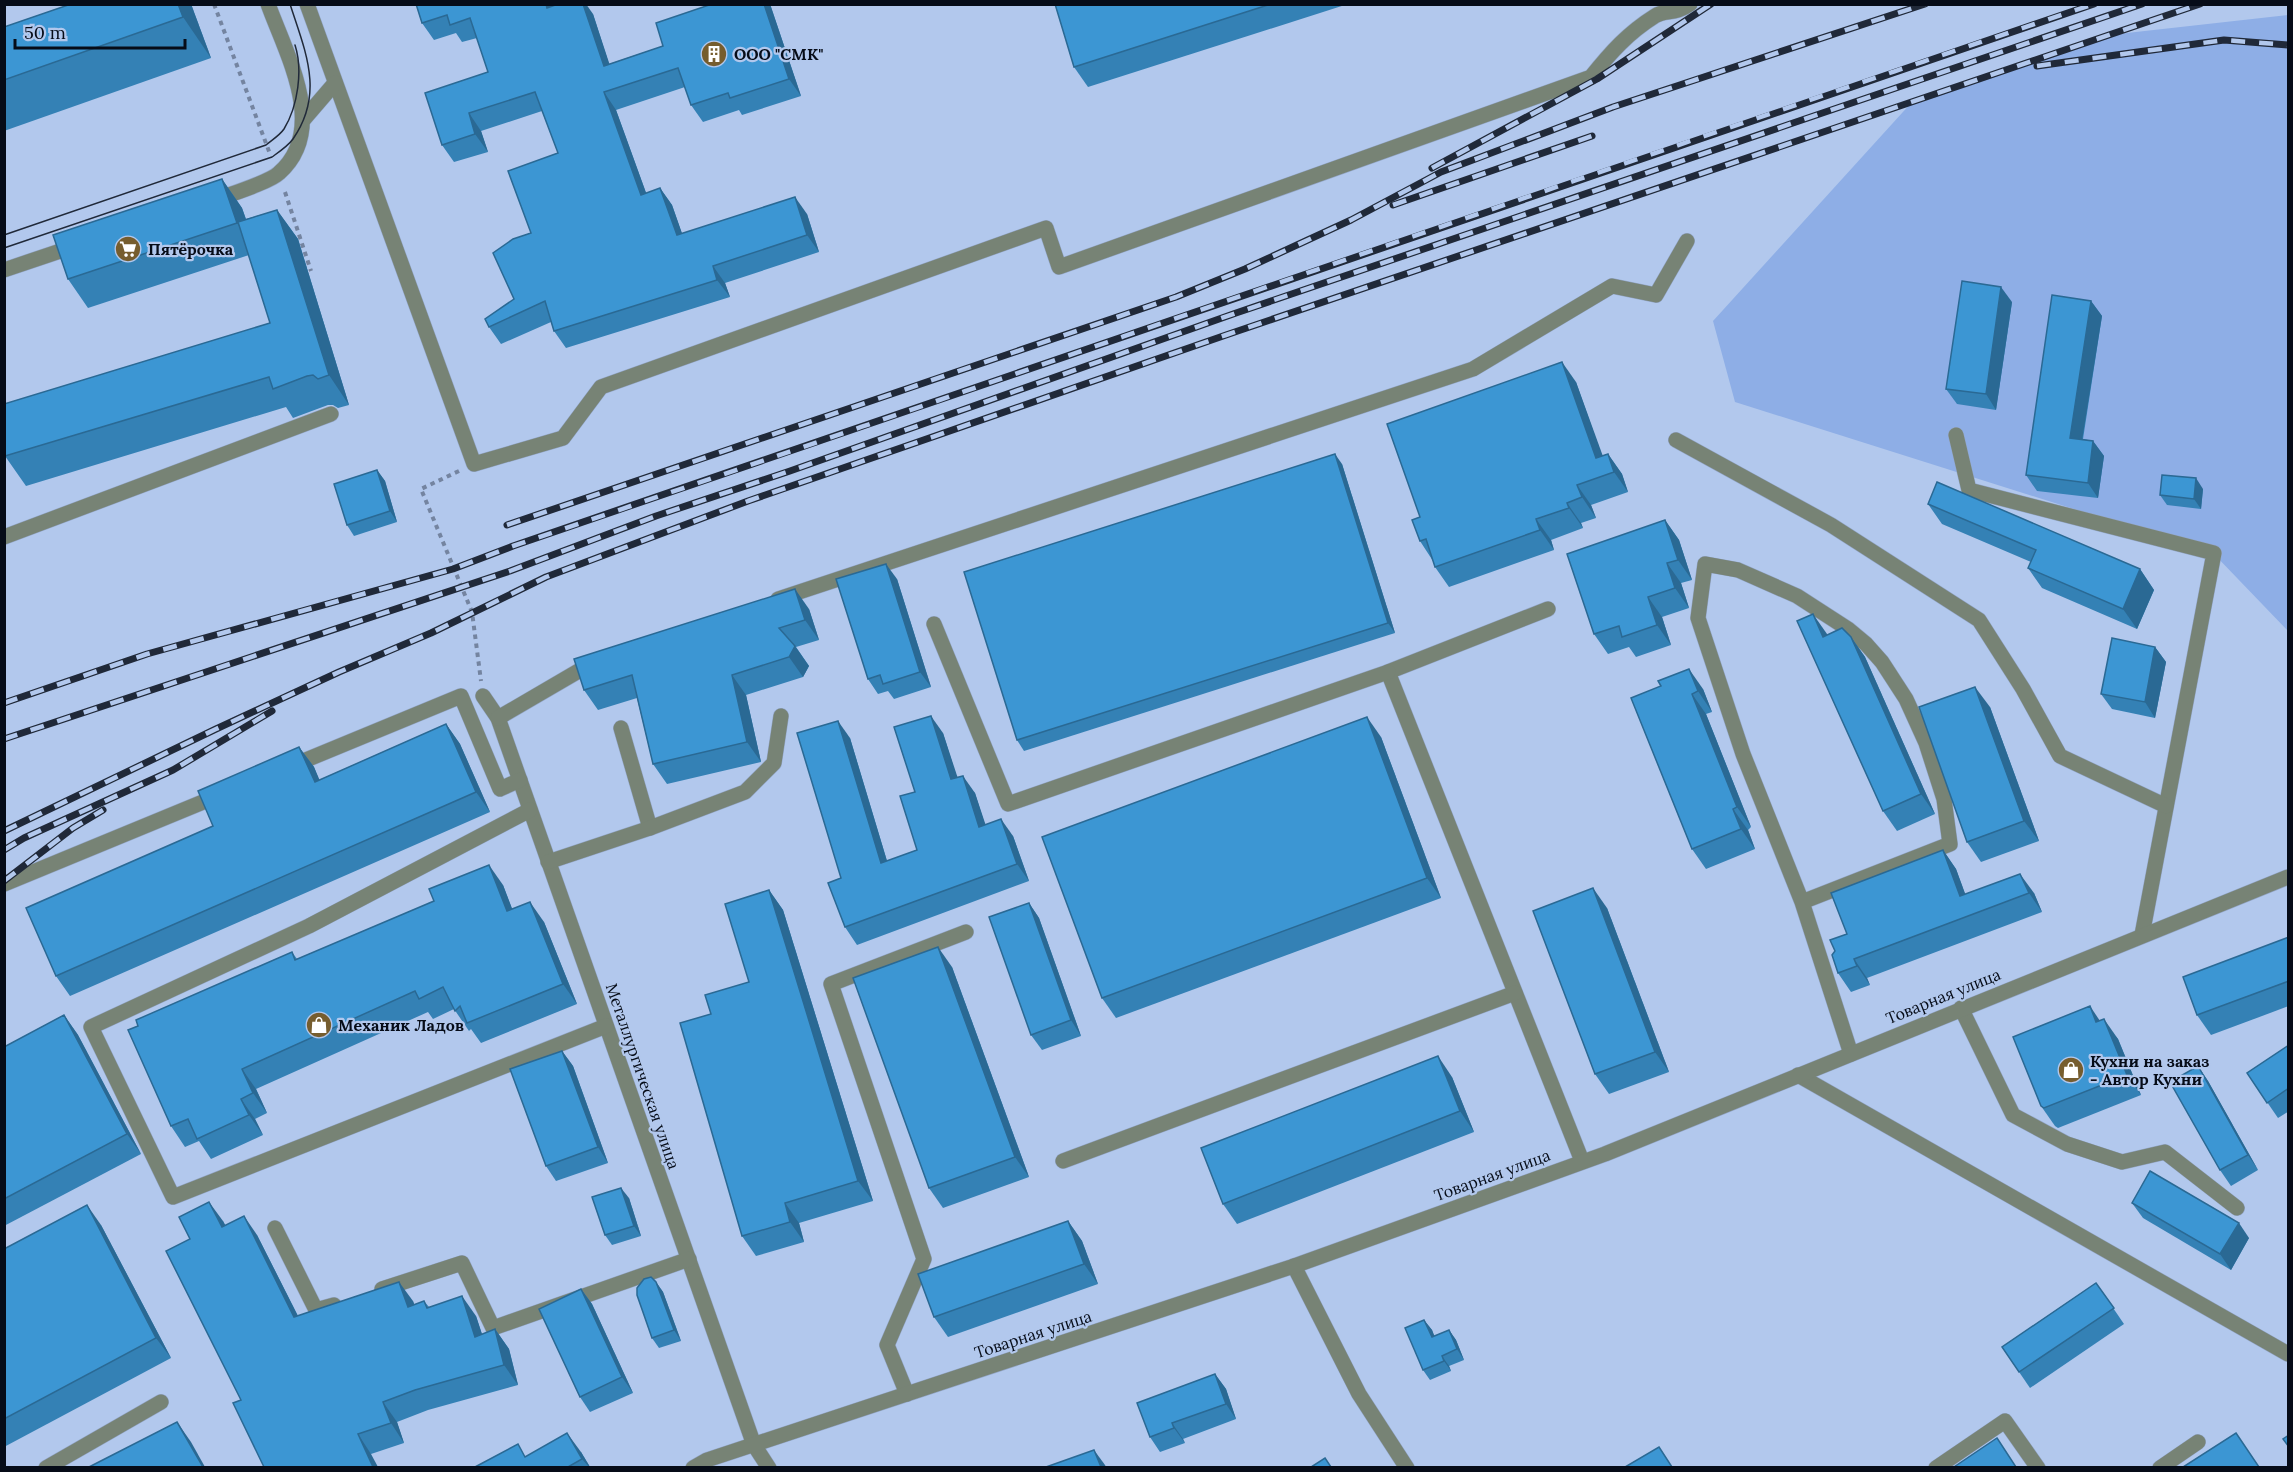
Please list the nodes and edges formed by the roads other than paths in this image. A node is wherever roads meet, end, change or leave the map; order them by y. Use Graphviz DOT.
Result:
graph roads {
  1 [pos="268,4"];
  2 [pos="307,4"];
  3 [pos="1690,4"];
  4 [pos="335,83"];
  5 [pos="304,119"];
  6 [pos="202,204"];
  7 [pos="92,241"];
  8 [pos="1687,242"];
  9 [pos="4,270"];
  10 [pos="331,414"];
  11 [pos="1956,435"];
  12 [pos="1676,440"];
  13 [pos="4,537"];
  14 [pos="759,605"];
  15 [pos="1548,609"];
  16 [pos="934,624"];
  17 [pos="611,654"];
  18 [pos="1388,672"];
  19 [pos="483,696"];
  20 [pos="781,716"];
  21 [pos="498,718"];
  22 [pos="621,728"];
  23 [pos="276,772"];
  24 [pos="520,780"];
  25 [pos="233,790"];
  26 [pos="2166,806"];
  27 [pos="530,810"];
  28 [pos="650,828"];
  29 [pos="548,862"];
  30 [pos="2289,877"];
  31 [pos="4,884"];
  32 [pos="1802,902"];
  33 [pos="966,932"];
  34 [pos="2142,935"];
  35 [pos="1515,993"];
  36 [pos="1961,1008"];
  37 [pos="606,1026"];
  38 [pos="1851,1053"];
  39 [pos="1798,1075"];
  40 [pos="1063,1161"];
  41 [pos="1582,1161"];
  42 [pos="2237,1208"];
  43 [pos="275,1228"];
  44 [pos="689,1259"];
  45 [pos="1294,1266"];
  46 [pos="372,1292"];
  47 [pos="350,1299"];
  48 [pos="2289,1354"];
  49 [pos="907,1394"];
  50 [pos="161,1402"];
  51 [pos="2198,1442"];
  52 [pos="754,1444"];
  53 [pos="46,1467"];
  54 [pos="693,1467"];
  55 [pos="769,1467"];
  56 [pos="1407,1467"];
  57 [pos="1936,1467"];
  58 [pos="2038,1467"];
  59 [pos="2160,1467"];
  1 -- 5 [label="street"];
  2 -- 4 [label="street"];
  3 -- 4 [label="street"];
  4 -- 5 [label="street"];
  5 -- 6 [label="street"];
  7 -- 9 [label="street"];
  8 -- 14 [label="street"];
  10 -- 13 [label="street"];
  11 -- 26 [label="street"];
  12 -- 26 [label="street"];
  15 -- 18 [label="street"];
  16 -- 18 [label="street"];
  17 -- 21 [label="street"];
  18 -- 35 [label="street"];
  19 -- 21 [label="street, Металлургическая улица"];
  20 -- 28 [label="street"];
  21 -- 24 [label="street, Металлургическая улица"];
  22 -- 28 [label="street"];
  23 -- 24 [label="street"];
  24 -- 27 [label="street, Металлургическая улица"];
  25 -- 31 [label="street"];
  26 -- 34 [label="street"];
  27 -- 29 [label="street, Металлургическая улица"];
  27 -- 37 [label="street"];
  28 -- 29 [label="street"];
  29 -- 37 [label="street, Металлургическая улица"];
  30 -- 34 [label="street, Товарная улица"];
  32 -- 32 [label="street"];
  32 -- 38 [label="street"];
  33 -- 49 [label="street"];
  34 -- 36 [label="street, Товарная улица"];
  35 -- 40 [label="street"];
  35 -- 41 [label="street"];
  36 -- 38 [label="street, Товарная улица"];
  36 -- 42 [label="street"];
  37 -- 44 [label="street, Металлургическая улица"];
  38 -- 39 [label="street, Товарная улица"];
  39 -- 41 [label="street, Товарная улица"];
  39 -- 48 [label="street"];
  41 -- 45 [label="street, Товарная улица"];
  43 -- 47 [label="street"];
  44 -- 46 [label="street"];
  44 -- 52 [label="street, Металлургическая улица"];
  45 -- 49 [label="street, Товарная улица"];
  45 -- 56 [label="street"];
  49 -- 52 [label="street, Товарная улица"];
  50 -- 53 [label="street"];
  51 -- 59 [label="street"];
  52 -- 54 [label="street, Товарная улица"];
  52 -- 55 [label="street, Металлургическая улица"];
  57 -- 58 [label="street"];
}
